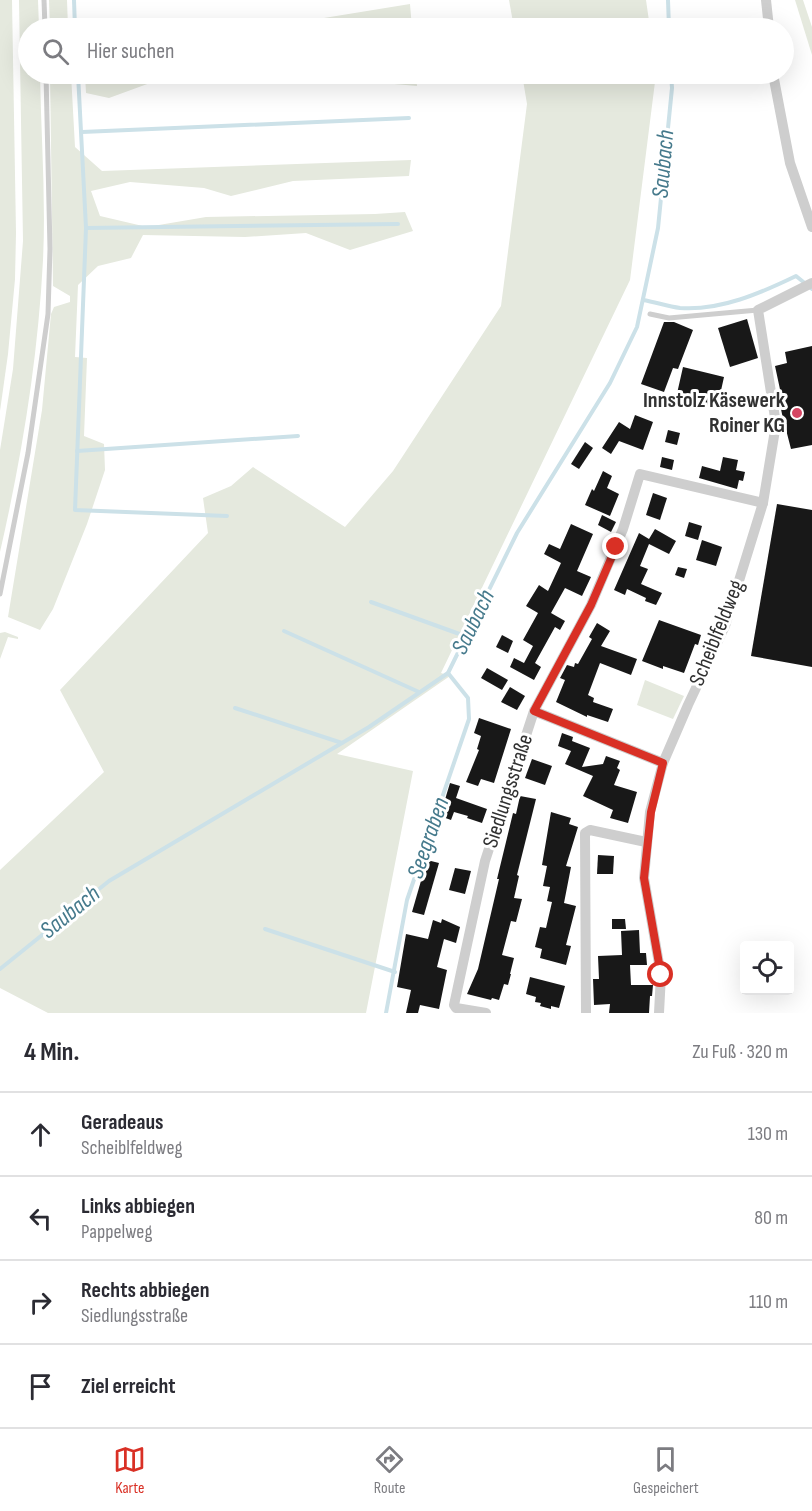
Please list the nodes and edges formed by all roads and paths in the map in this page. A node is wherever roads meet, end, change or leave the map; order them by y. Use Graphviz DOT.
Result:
graph roads {
  1 [pos="44,0"];
  2 [pos="766,0"];
  3 [pos="45,18"];
  4 [pos="768,18"];
  5 [pos="46,84"];
  6 [pos="775,84"];
  7 [pos="812,227"];
  8 [pos="808,286"];
  9 [pos="758,310"];
  10 [pos="650,314"];
  11 [pos="763,503"];
  12 [pos="0,594"];
  13 [pos="534,711"];
  14 [pos="663,763"];
  15 [pos="646,842"];
  16 [pos="486,1013"];
  17 [pos="586,1013"];
  18 [pos="659,1013"];
  1 -- 3 [label="lane"];
  2 -- 4 [label="street"];
  5 -- 12 [label="lane"];
  6 -- 7 [label="street"];
  8 -- 9 [label="street"];
  9 -- 10 [label="lane"];
  9 -- 11 [label="street, Scheiblfeldweg"];
  11 -- 13 [label="street, Siedlungsstraße"];
  11 -- 14 [label="street, Scheiblfeldweg"];
  13 -- 14 [label="street"];
  13 -- 16 [label="street, Siedlungsstraße"];
  14 -- 15 [label="street, Scheiblfeldweg"];
  15 -- 17 [label="street"];
  15 -- 18 [label="street, Scheiblfeldweg"];
}
